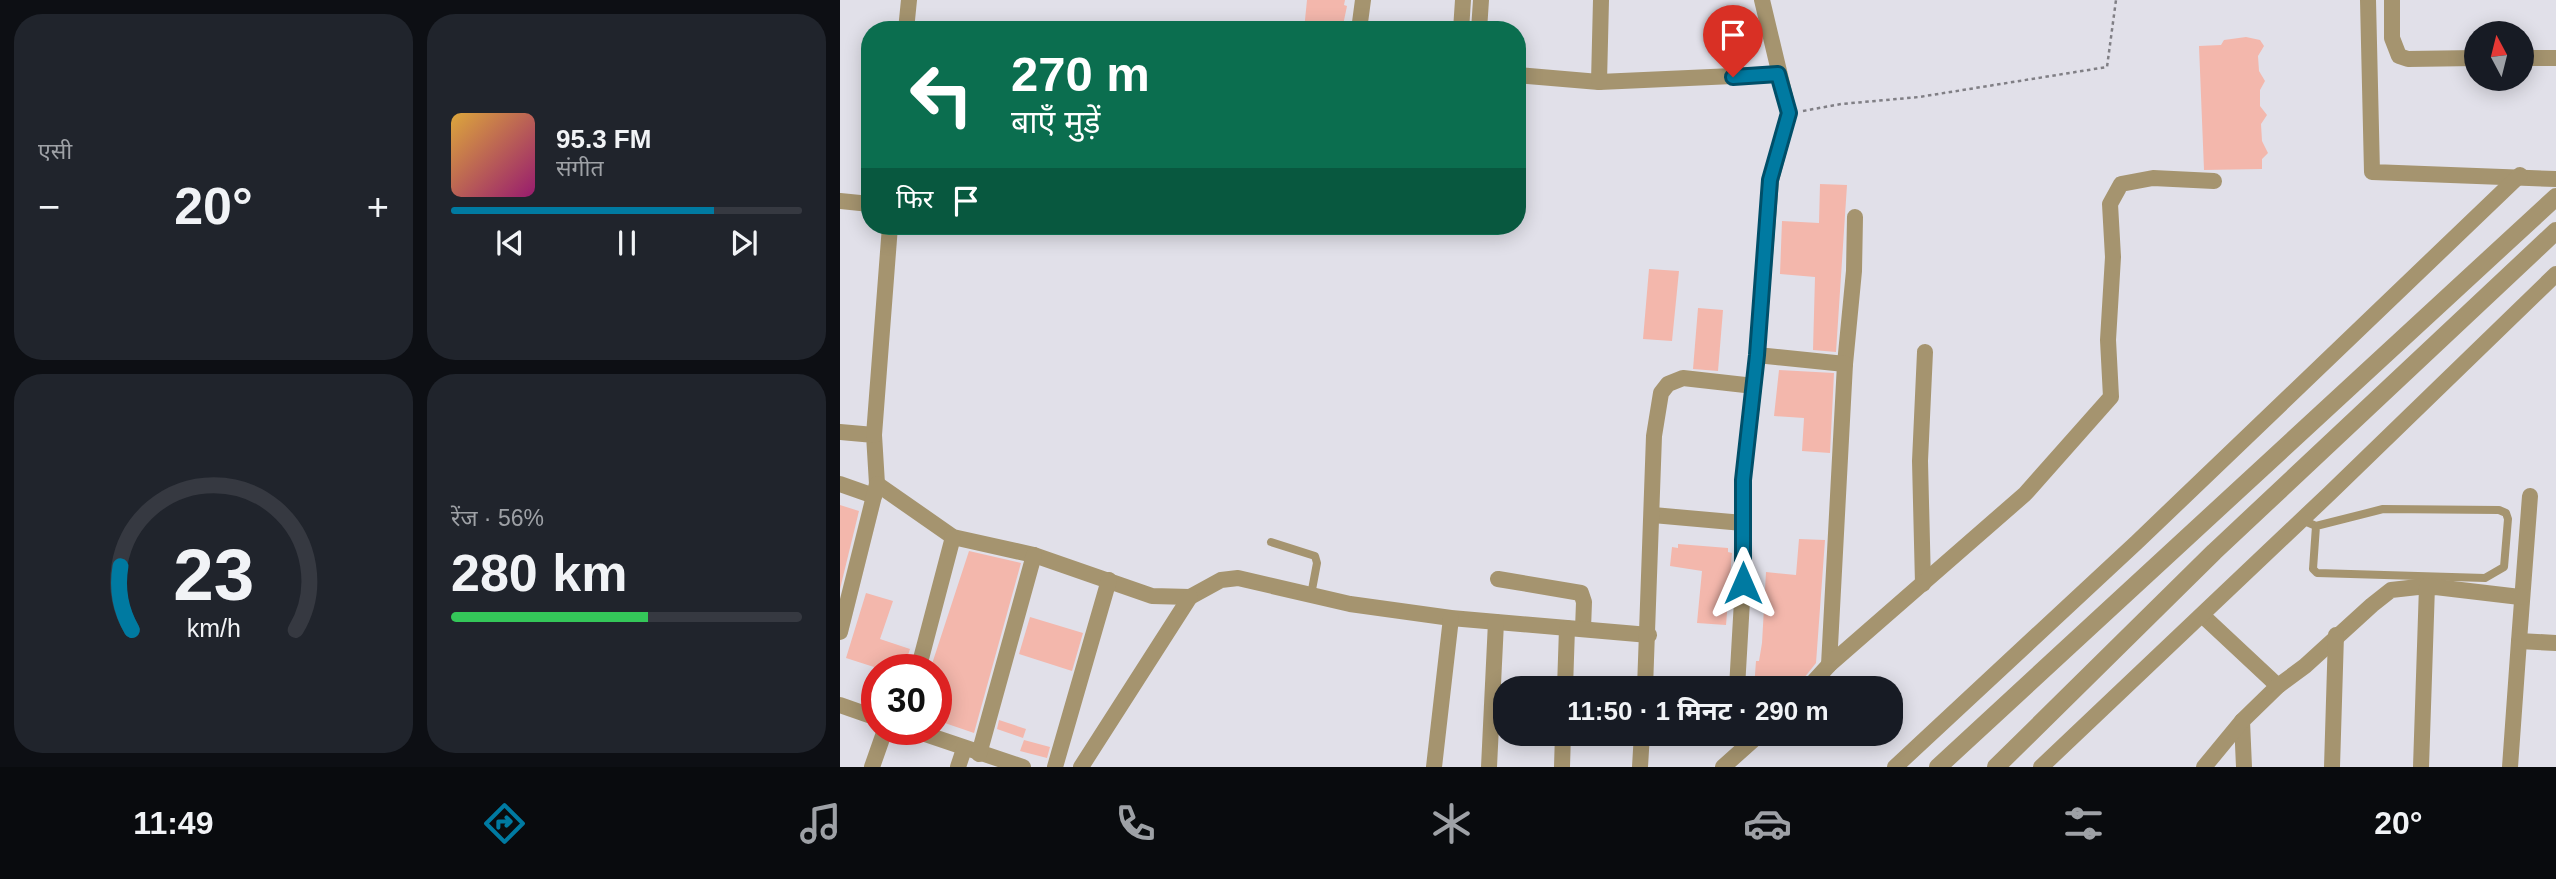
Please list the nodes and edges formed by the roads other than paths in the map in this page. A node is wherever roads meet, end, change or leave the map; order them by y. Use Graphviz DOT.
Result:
graph roads {
  1 [pos="909,0"];
  2 [pos="1363,0"];
  3 [pos="1463,0"];
  4 [pos="1481,0"];
  5 [pos="1601,0"];
  6 [pos="1762,0"];
  7 [pos="2368,0"];
  8 [pos="2392,0"];
  9 [pos="907,21"];
  10 [pos="1360,21"];
  11 [pos="1462,21"];
  12 [pos="1480,21"];
  13 [pos="2464,58"];
  14 [pos="2534,58"];
  15 [pos="2556,58"];
  16 [pos="1778,74"];
  17 [pos="1526,76"];
  18 [pos="1599,82"];
  19 [pos="2520,175"];
  20 [pos="2556,179"];
  21 [pos="2214,181"];
  22 [pos="2556,197"];
  23 [pos="840,201"];
  24 [pos="861,203"];
  25 [pos="1854,217"];
  26 [pos="2556,231"];
  27 [pos="889,235"];
  28 [pos="2556,274"];
  29 [pos="1925,352"];
  30 [pos="1757,355"];
  31 [pos="1845,364"];
  32 [pos="1754,386"];
  33 [pos="840,432"];
  34 [pos="874,435"];
  35 [pos="840,484"];
  36 [pos="875,490"];
  37 [pos="2530,496"];
  38 [pos="1653,515"];
  39 [pos="1743,523"];
  40 [pos="2309,523"];
  41 [pos="953,537"];
  42 [pos="1271,542"];
  43 [pos="1034,555"];
  44 [pos="1498,579"];
  45 [pos="1109,580"];
  46 [pos="1923,584"];
  47 [pos="2427,586"];
  48 [pos="1311,595"];
  49 [pos="1189,597"];
  50 [pos="2520,597"];
  51 [pos="2202,615"];
  52 [pos="1451,618"];
  53 [pos="1496,622"];
  54 [pos="1575,629"];
  55 [pos="840,632"];
  56 [pos="1649,635"];
  57 [pos="2336,635"];
  58 [pos="2519,641"];
  59 [pos="2556,643"];
  60 [pos="922,654"];
  61 [pos="1829,665"];
  62 [pos="1567,676"];
  63 [pos="1645,676"];
  64 [pos="1737,676"];
  65 [pos="1819,676"];
  66 [pos="2277,686"];
  67 [pos="840,705"];
  68 [pos="861,712"];
  69 [pos="2242,721"];
  70 [pos="952,744"];
  71 [pos="880,745"];
  72 [pos="1563,746"];
  73 [pos="1641,746"];
  74 [pos="1736,746"];
  75 [pos="1746,746"];
  76 [pos="971,751"];
  77 [pos="1736,755"];
  78 [pos="872,767"];
  79 [pos="958,767"];
  80 [pos="1023,767"];
  81 [pos="1055,767"];
  82 [pos="1081,767"];
  83 [pos="1434,767"];
  84 [pos="1489,767"];
  85 [pos="1562,767"];
  86 [pos="1640,767"];
  87 [pos="1723,767"];
  88 [pos="1895,767"];
  89 [pos="1938,767"];
  90 [pos="1996,767"];
  91 [pos="2040,767"];
  92 [pos="2204,767"];
  93 [pos="2244,767"];
  94 [pos="2332,767"];
  95 [pos="2420,767"];
  96 [pos="2510,767"];
  1 -- 9 [label="street"];
  2 -- 10 [label="street"];
  3 -- 11 [label="street"];
  4 -- 12 [label="street"];
  5 -- 18 [label="street"];
  6 -- 16 [label="street"];
  7 -- 19 [label="street"];
  8 -- 13 [label="street"];
  14 -- 15 [label="street"];
  16 -- 18 [label="street"];
  16 -- 30 [label="street"];
  17 -- 18 [label="street"];
  19 -- 20 [label="street"];
  19 -- 88 [label="street"];
  21 -- 46 [label="street"];
  22 -- 89 [label="street"];
  23 -- 24 [label="street"];
  25 -- 31 [label="street"];
  26 -- 90 [label="street"];
  27 -- 34 [label="street"];
  28 -- 40 [label="street"];
  29 -- 46 [label="street"];
  30 -- 31 [label="street"];
  30 -- 32 [label="street"];
  31 -- 61 [label="street"];
  32 -- 38 [label="street"];
  32 -- 39 [label="street"];
  33 -- 34 [label="street"];
  34 -- 36 [label="street"];
  35 -- 36 [label="street"];
  36 -- 41 [label="street"];
  36 -- 55 [label="street"];
  37 -- 50 [label="street"];
  38 -- 39 [label="street"];
  38 -- 56 [label="street"];
  39 -- 64 [label="street"];
  40 -- 40 [label="lane"];
  40 -- 51 [label="street"];
  41 -- 43 [label="street"];
  41 -- 60 [label="street"];
  42 -- 48 [label="lane"];
  43 -- 45 [label="street"];
  43 -- 76 [label="street"];
  44 -- 54 [label="street"];
  45 -- 49 [label="street"];
  45 -- 81 [label="street"];
  46 -- 61 [label="street"];
  47 -- 50 [label="street"];
  47 -- 57 [label="street"];
  47 -- 95 [label="street"];
  48 -- 49 [label="street"];
  48 -- 52 [label="street"];
  49 -- 82 [label="street"];
  50 -- 58 [label="street"];
  51 -- 66 [label="street"];
  51 -- 91 [label="street"];
  52 -- 53 [label="street"];
  52 -- 83 [label="street"];
  53 -- 54 [label="street"];
  53 -- 84 [label="street"];
  54 -- 56 [label="street"];
  54 -- 62 [label="street"];
  56 -- 63 [label="street"];
  57 -- 66 [label="street"];
  57 -- 94 [label="street"];
  58 -- 59 [label="street"];
  58 -- 96 [label="street"];
  61 -- 65 [label="street"];
  66 -- 69 [label="street"];
  67 -- 68 [label="street"];
  69 -- 92 [label="street"];
  69 -- 93 [label="street"];
  70 -- 76 [label="street"];
  71 -- 78 [label="street"];
  72 -- 85 [label="street"];
  73 -- 86 [label="street"];
  74 -- 77 [label="street"];
  75 -- 77 [label="street"];
  76 -- 79 [label="street"];
  76 -- 80 [label="street"];
  77 -- 87 [label="street"];
}
